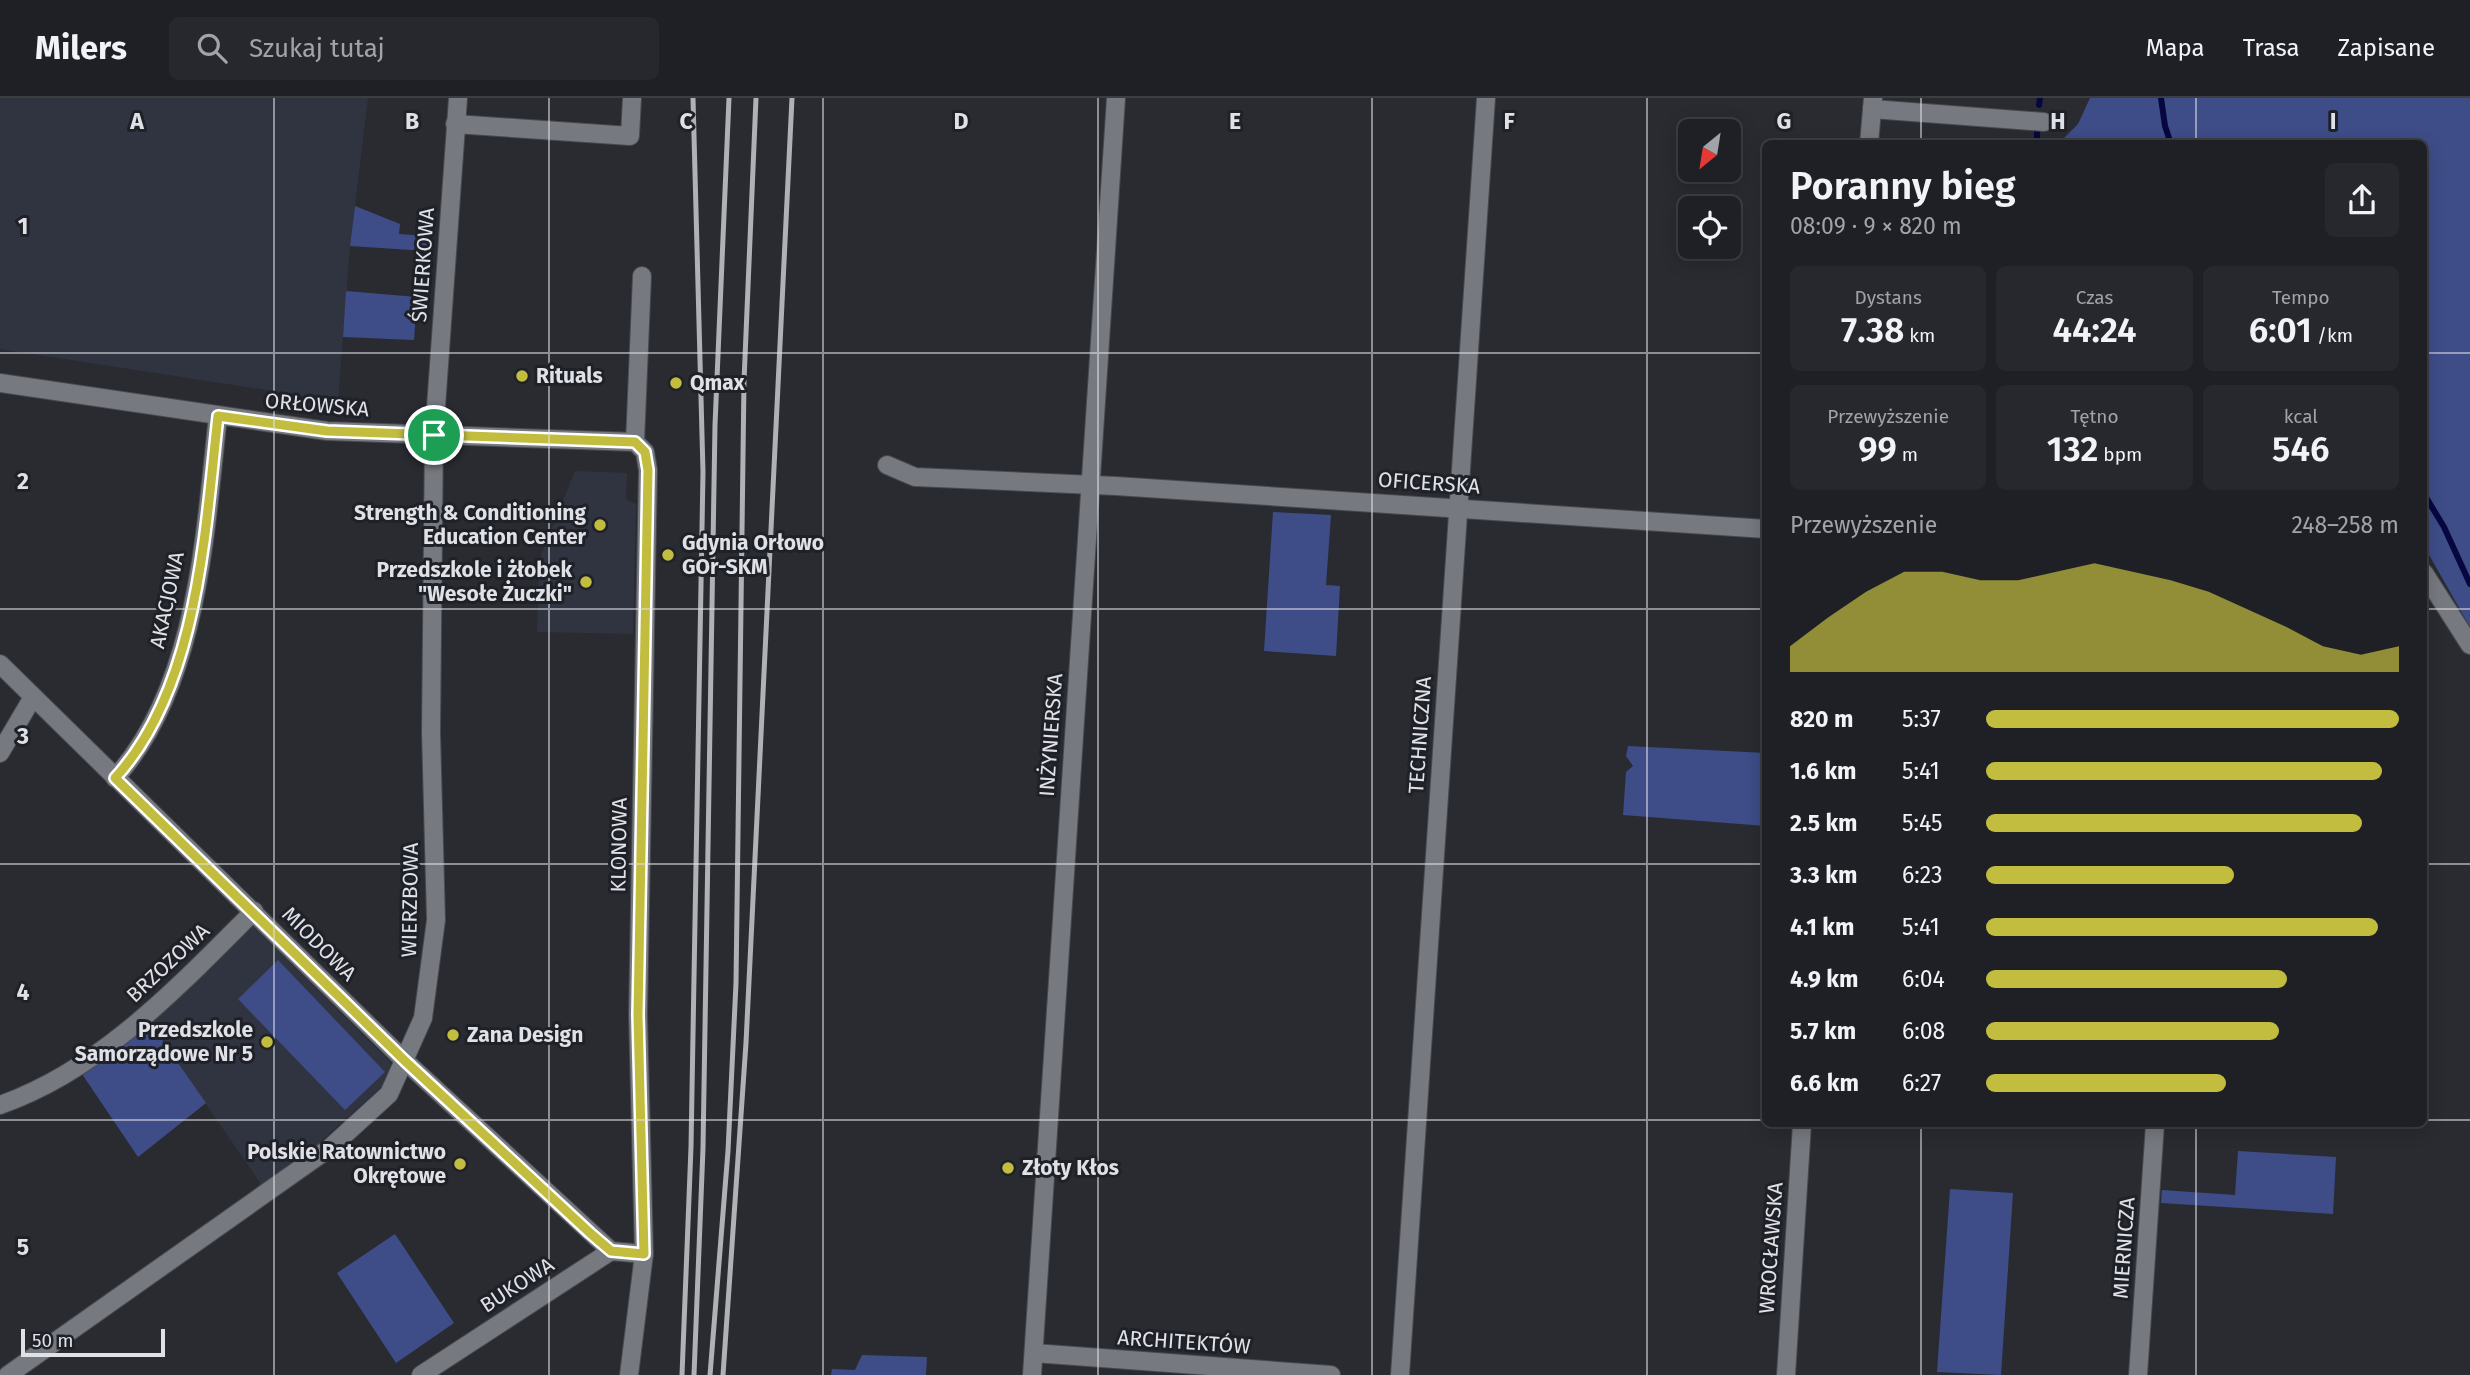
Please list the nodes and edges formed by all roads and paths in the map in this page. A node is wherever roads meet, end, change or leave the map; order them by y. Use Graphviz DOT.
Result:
graph roads {
  1 [pos="458,98"];
  2 [pos="632,98"];
  3 [pos="1116,98"];
  4 [pos="1486,98"];
  5 [pos="1872,103"];
  6 [pos="2044,122"];
  7 [pos="455,124"];
  8 [pos="1869,140"];
  9 [pos="642,276"];
  10 [pos="0,383"];
  11 [pos="218,416"];
  12 [pos="434,435"];
  13 [pos="635,442"];
  14 [pos="887,465"];
  15 [pos="1090,485"];
  16 [pos="1459,508"];
  17 [pos="1762,529"];
  18 [pos="2427,578"];
  19 [pos="2470,645"];
  20 [pos="0,664"];
  21 [pos="33,697"];
  22 [pos="0,753"];
  23 [pos="115,778"];
  24 [pos="254,912"];
  25 [pos="405,1061"];
  26 [pos="0,1105"];
  27 [pos="1802,1127"];
  28 [pos="2155,1127"];
  29 [pos="611,1251"];
  30 [pos="644,1254"];
  31 [pos="1034,1353"];
  32 [pos="8,1375"];
  33 [pos="421,1375"];
  34 [pos="629,1375"];
  35 [pos="1032,1375"];
  36 [pos="1331,1375"];
  37 [pos="1400,1375"];
  38 [pos="1786,1375"];
  39 [pos="2138,1375"];
  1 -- 7 [label="street, ŚWIERKOWA"];
  2 -- 7 [label="street"];
  3 -- 15 [label="street, INŻYNIERSKA"];
  4 -- 16 [label="street, TECHNICZNA"];
  5 -- 6 [label="street"];
  5 -- 8 [label="street"];
  7 -- 12 [label="street, ŚWIERKOWA"];
  9 -- 13 [label="street"];
  10 -- 11 [label="street, ORŁOWSKA"];
  11 -- 12 [label="street, ORŁOWSKA"];
  11 -- 23 [label="street, AKACJOWA"];
  12 -- 13 [label="street, ORŁOWSKA"];
  12 -- 25 [label="street, WIERZBOWA"];
  13 -- 30 [label="street, KLONOWA"];
  14 -- 15 [label="street, OFICERSKA"];
  15 -- 16 [label="street, OFICERSKA"];
  15 -- 31 [label="street, INŻYNIERSKA"];
  16 -- 17 [label="street, OFICERSKA"];
  16 -- 37 [label="street, TECHNICZNA"];
  18 -- 19 [label="street"];
  20 -- 21 [label="street, MIODOWA"];
  21 -- 22 [label="street"];
  21 -- 23 [label="street, MIODOWA"];
  23 -- 24 [label="street, MIODOWA"];
  24 -- 25 [label="street, MIODOWA"];
  24 -- 26 [label="street, BRZOZOWA"];
  25 -- 29 [label="street, MIODOWA"];
  25 -- 32 [label="street, WIERZBOWA"];
  27 -- 38 [label="street, WROCŁAWSKA"];
  28 -- 39 [label="street, MIERNICZA"];
  29 -- 30 [label="street"];
  29 -- 33 [label="street, BUKOWA"];
  30 -- 34 [label="street, KLONOWA"];
  31 -- 35 [label="street, INŻYNIERSKA"];
  31 -- 36 [label="street, ARCHITEKTÓW"];
}
